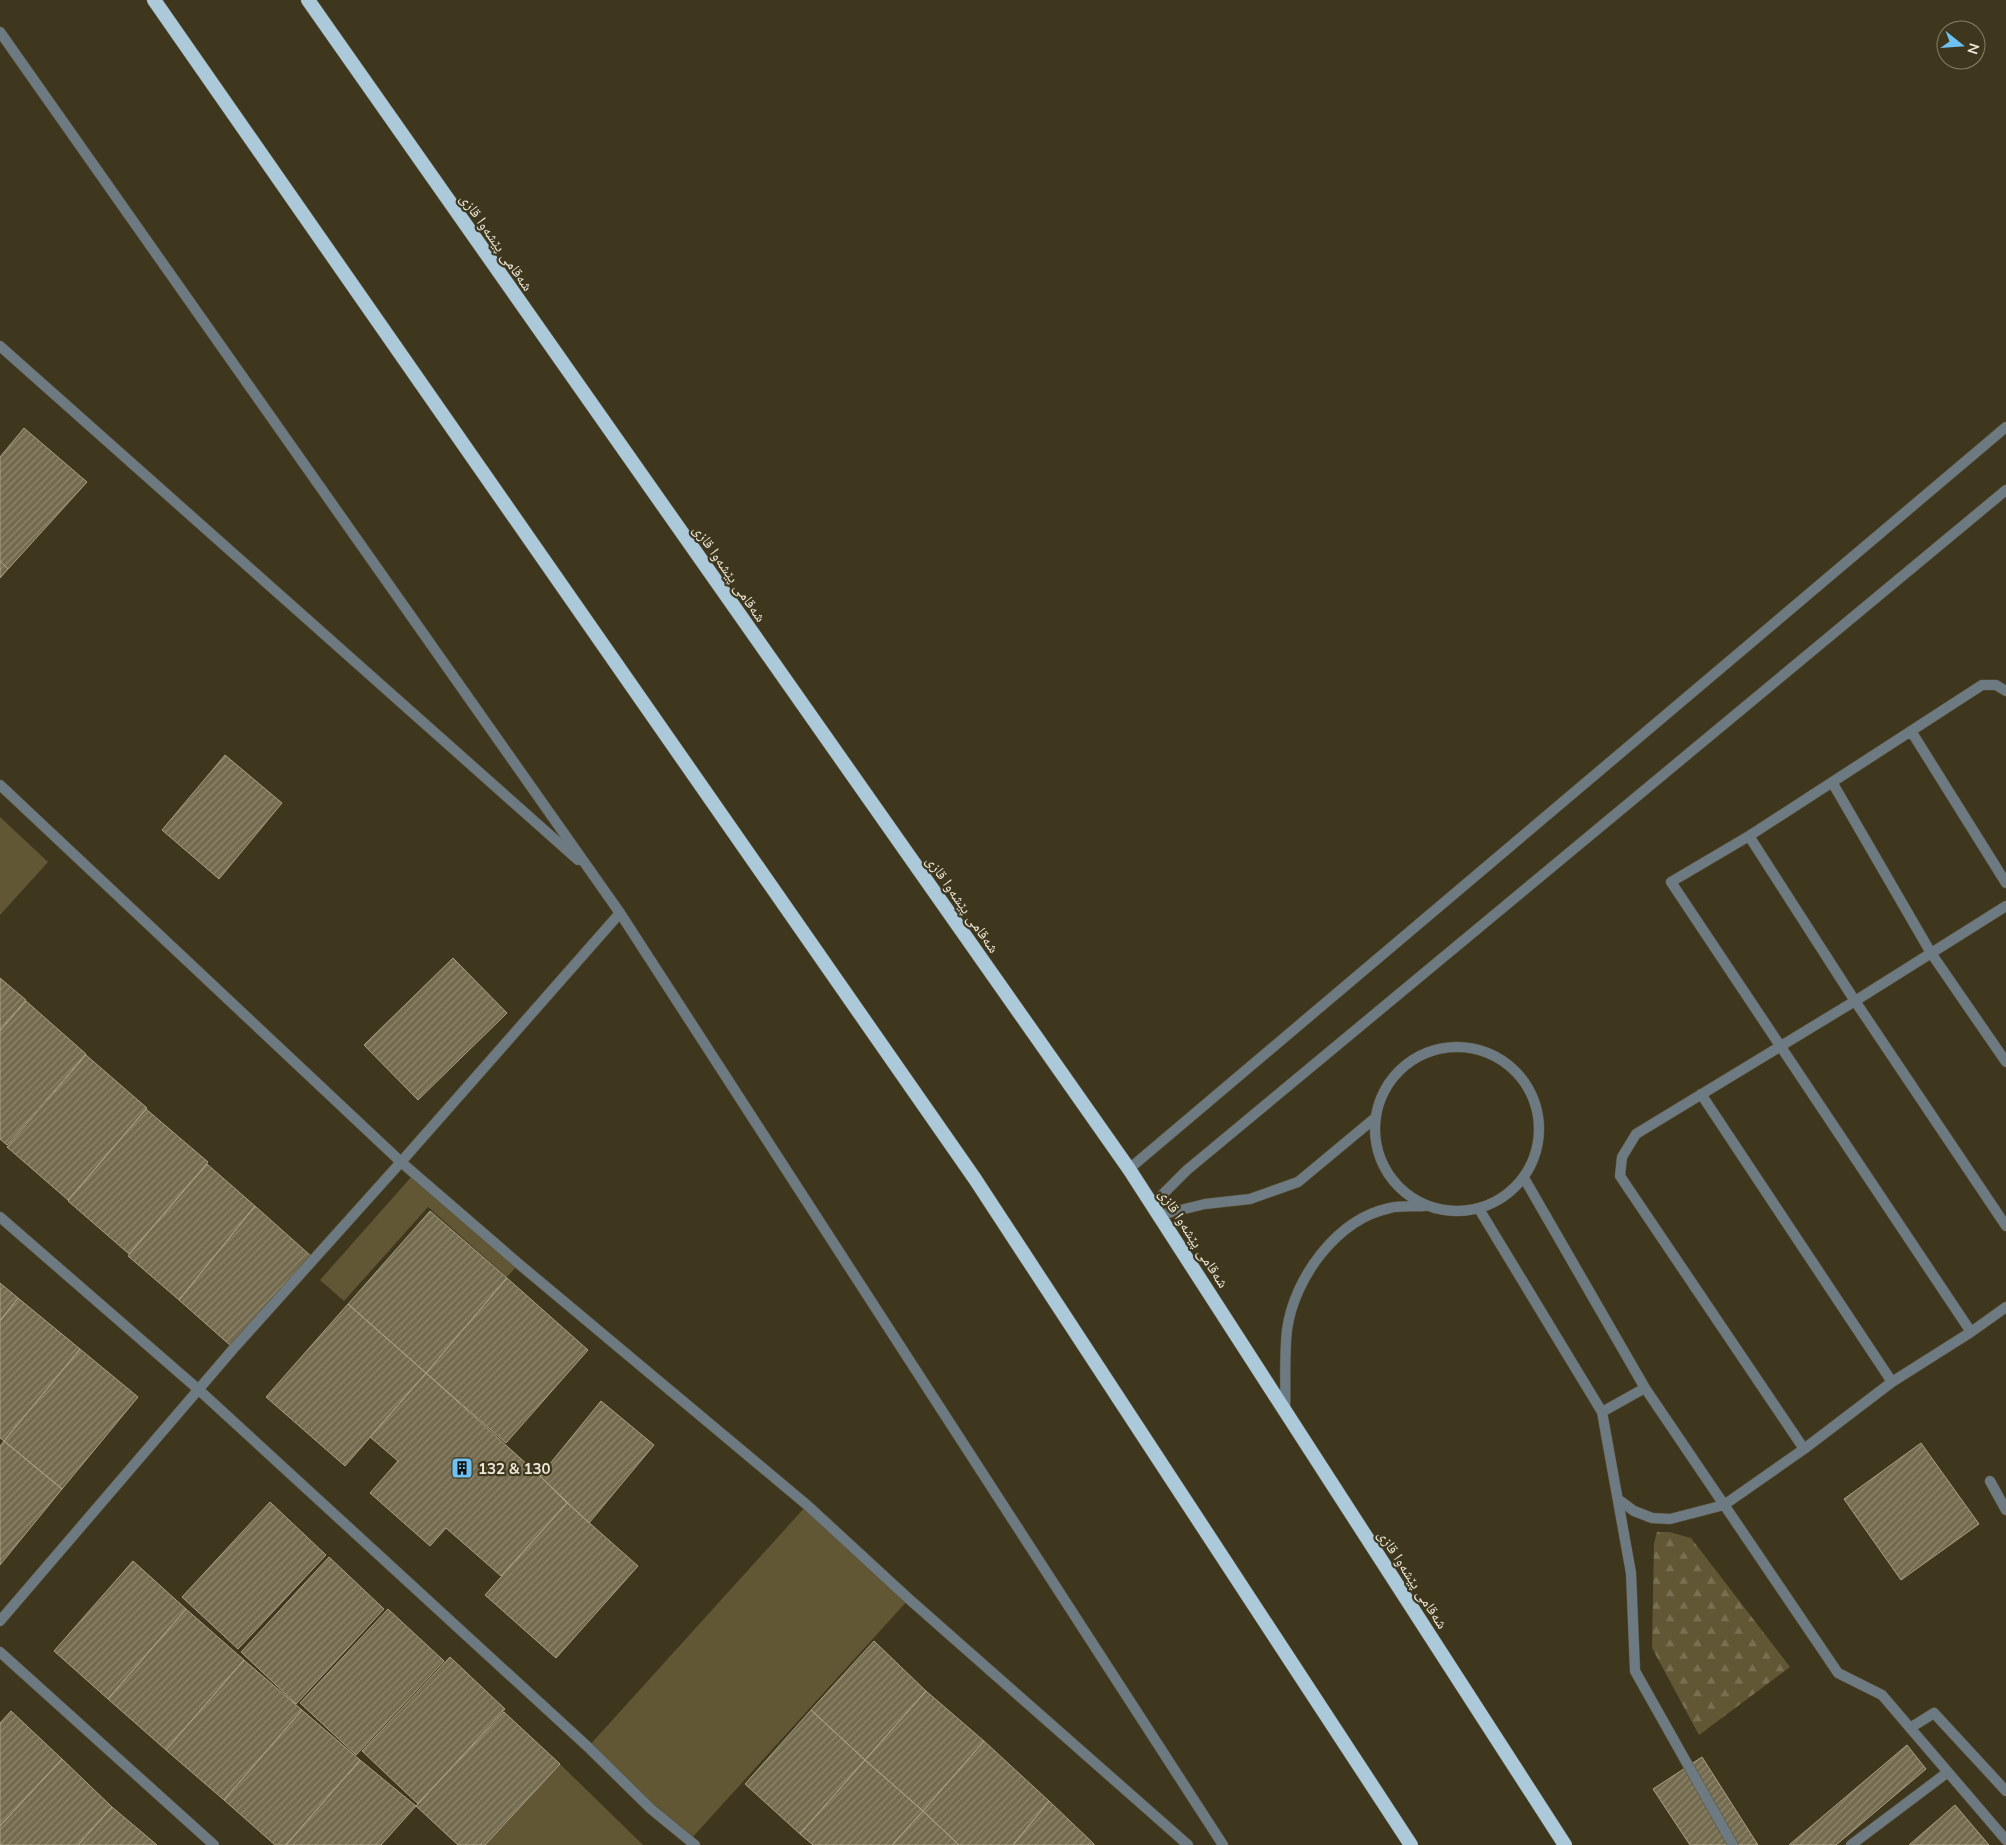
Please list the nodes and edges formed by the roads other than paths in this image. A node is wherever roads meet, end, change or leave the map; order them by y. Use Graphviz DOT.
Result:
graph roads {
  1 [pos="154,0"];
  2 [pos="308,0"];
  3 [pos="0,32"];
  4 [pos="0,346"];
  5 [pos="2006,427"];
  6 [pos="2006,490"];
  7 [pos="2006,691"];
  8 [pos="1911,731"];
  9 [pos="1832,782"];
  10 [pos="0,785"];
  11 [pos="1749,836"];
  12 [pos="592,872"];
  13 [pos="2006,883"];
  14 [pos="2006,906"];
  15 [pos="620,913"];
  16 [pos="1931,953"];
  17 [pos="1855,1001"];
  18 [pos="1779,1046"];
  19 [pos="2006,1062"];
  20 [pos="1701,1094"];
  21 [pos="1375,1118"];
  22 [pos="402,1162"];
  23 [pos="1129,1169"];
  24 [pos="1524,1178"];
  25 [pos="1425,1206"];
  26 [pos="1479,1209"];
  27 [pos="1156,1210"];
  28 [pos="0,1217"];
  29 [pos="2006,1226"];
  30 [pos="2006,1307"];
  31 [pos="1971,1332"];
  32 [pos="1892,1382"];
  33 [pos="1645,1388"];
  34 [pos="199,1390"];
  35 [pos="1285,1410"];
  36 [pos="1602,1412"];
  37 [pos="1804,1448"];
  38 [pos="1990,1481"];
  39 [pos="1619,1500"];
  40 [pos="1724,1505"];
  41 [pos="2006,1510"];
  42 [pos="0,1622"];
  43 [pos="0,1652"];
  44 [pos="1910,1728"];
  45 [pos="1948,1772"];
  46 [pos="2006,1791"];
  47 [pos="2006,1840"];
  48 [pos="214,1845"];
  49 [pos="695,1845"];
  50 [pos="1188,1845"];
  51 [pos="1223,1845"];
  52 [pos="1411,1845"];
  53 [pos="1565,1845"];
  54 [pos="1733,1845"];
  55 [pos="1850,1845"];
  1 -- 52 [label="highway"];
  2 -- 23 [label="highway, شەقامی پێشەوا قازی"];
  3 -- 12 [label="street"];
  4 -- 12 [label="street"];
  5 -- 23 [label="street"];
  6 -- 27 [label="street"];
  7 -- 8 [label="street"];
  8 -- 9 [label="street"];
  8 -- 13 [label="street"];
  9 -- 11 [label="street"];
  9 -- 16 [label="street"];
  10 -- 22 [label="street"];
  11 -- 17 [label="street"];
  11 -- 18 [label="street"];
  12 -- 15 [label="street"];
  14 -- 16 [label="street"];
  15 -- 22 [label="street"];
  15 -- 51 [label="street"];
  16 -- 17 [label="street"];
  16 -- 19 [label="street"];
  17 -- 18 [label="street"];
  17 -- 29 [label="street"];
  18 -- 20 [label="street"];
  18 -- 31 [label="street"];
  20 -- 32 [label="street"];
  20 -- 37 [label="street"];
  21 -- 24 [label="street"];
  21 -- 25 [label="street"];
  21 -- 27 [label="street"];
  22 -- 34 [label="street"];
  22 -- 50 [label="street"];
  23 -- 27 [label="highway, شەقامی پێشەوا قازی"];
  24 -- 26 [label="street"];
  24 -- 33 [label="street"];
  25 -- 26 [label="street"];
  25 -- 35 [label="street"];
  26 -- 36 [label="street"];
  27 -- 35 [label="highway, شەقامی پێشەوا قازی"];
  28 -- 34 [label="street"];
  30 -- 31 [label="street"];
  31 -- 32 [label="street"];
  32 -- 37 [label="street"];
  33 -- 36 [label="street"];
  33 -- 40 [label="street"];
  34 -- 42 [label="street"];
  34 -- 49 [label="street"];
  35 -- 53 [label="highway, شەقامی پێشەوا قازی"];
  36 -- 39 [label="street"];
  37 -- 40 [label="street"];
  38 -- 41 [label="street"];
  39 -- 40 [label="street"];
  39 -- 54 [label="street"];
  40 -- 44 [label="street"];
  43 -- 48 [label="street"];
  44 -- 45 [label="street"];
  44 -- 46 [label="street"];
  45 -- 47 [label="street"];
  45 -- 55 [label="street"];
}
